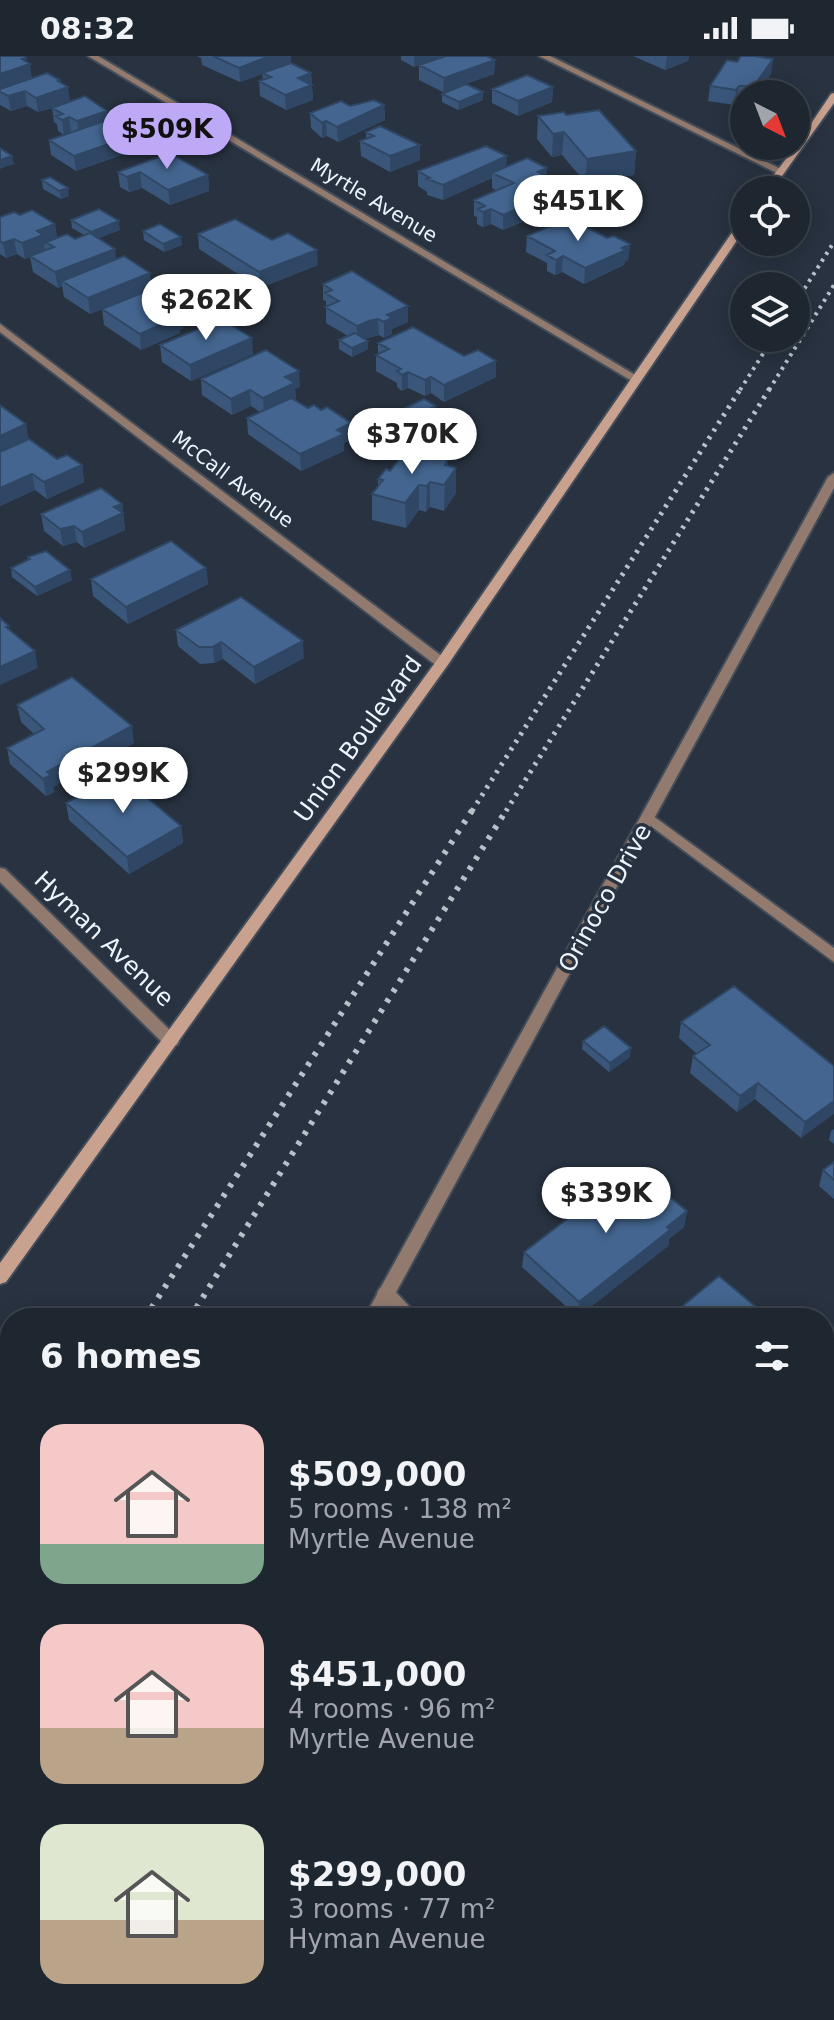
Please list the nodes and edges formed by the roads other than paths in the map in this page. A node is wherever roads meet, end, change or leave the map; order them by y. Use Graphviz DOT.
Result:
graph roads {
  1 [pos="92,56"];
  2 [pos="543,56"];
  3 [pos="834,96"];
  4 [pos="780,171"];
  5 [pos="777,176"];
  6 [pos="730,243"];
  7 [pos="0,327"];
  8 [pos="636,379"];
  9 [pos="834,477"];
  10 [pos="830,496"];
  11 [pos="442,663"];
  12 [pos="649,818"];
  13 [pos="0,873"];
  14 [pos="834,956"];
  15 [pos="171,1041"];
  16 [pos="0,1277"];
  17 [pos="386,1293"];
  18 [pos="378,1308"];
  19 [pos="401,1308"];
  1 -- 8 [label="street, Myrtle Avenue"];
  2 -- 4 [label="street"];
  3 -- 4 [label="main road"];
  4 -- 5 [label="main road"];
  6 -- 8 [label="main road, Union Boulevard"];
  7 -- 11 [label="street, McCall Avenue"];
  8 -- 11 [label="main road, Union Boulevard"];
  9 -- 10 [label="street, Orinoco Drive"];
  10 -- 12 [label="street, Orinoco Drive"];
  11 -- 15 [label="main road, Union Boulevard"];
  12 -- 14 [label="street"];
  12 -- 17 [label="street, Orinoco Drive"];
  13 -- 15 [label="street, Hyman Avenue"];
  15 -- 16 [label="main road, Union Boulevard"];
  17 -- 18 [label="street, Orinoco Drive"];
  17 -- 19 [label="street"];
}
